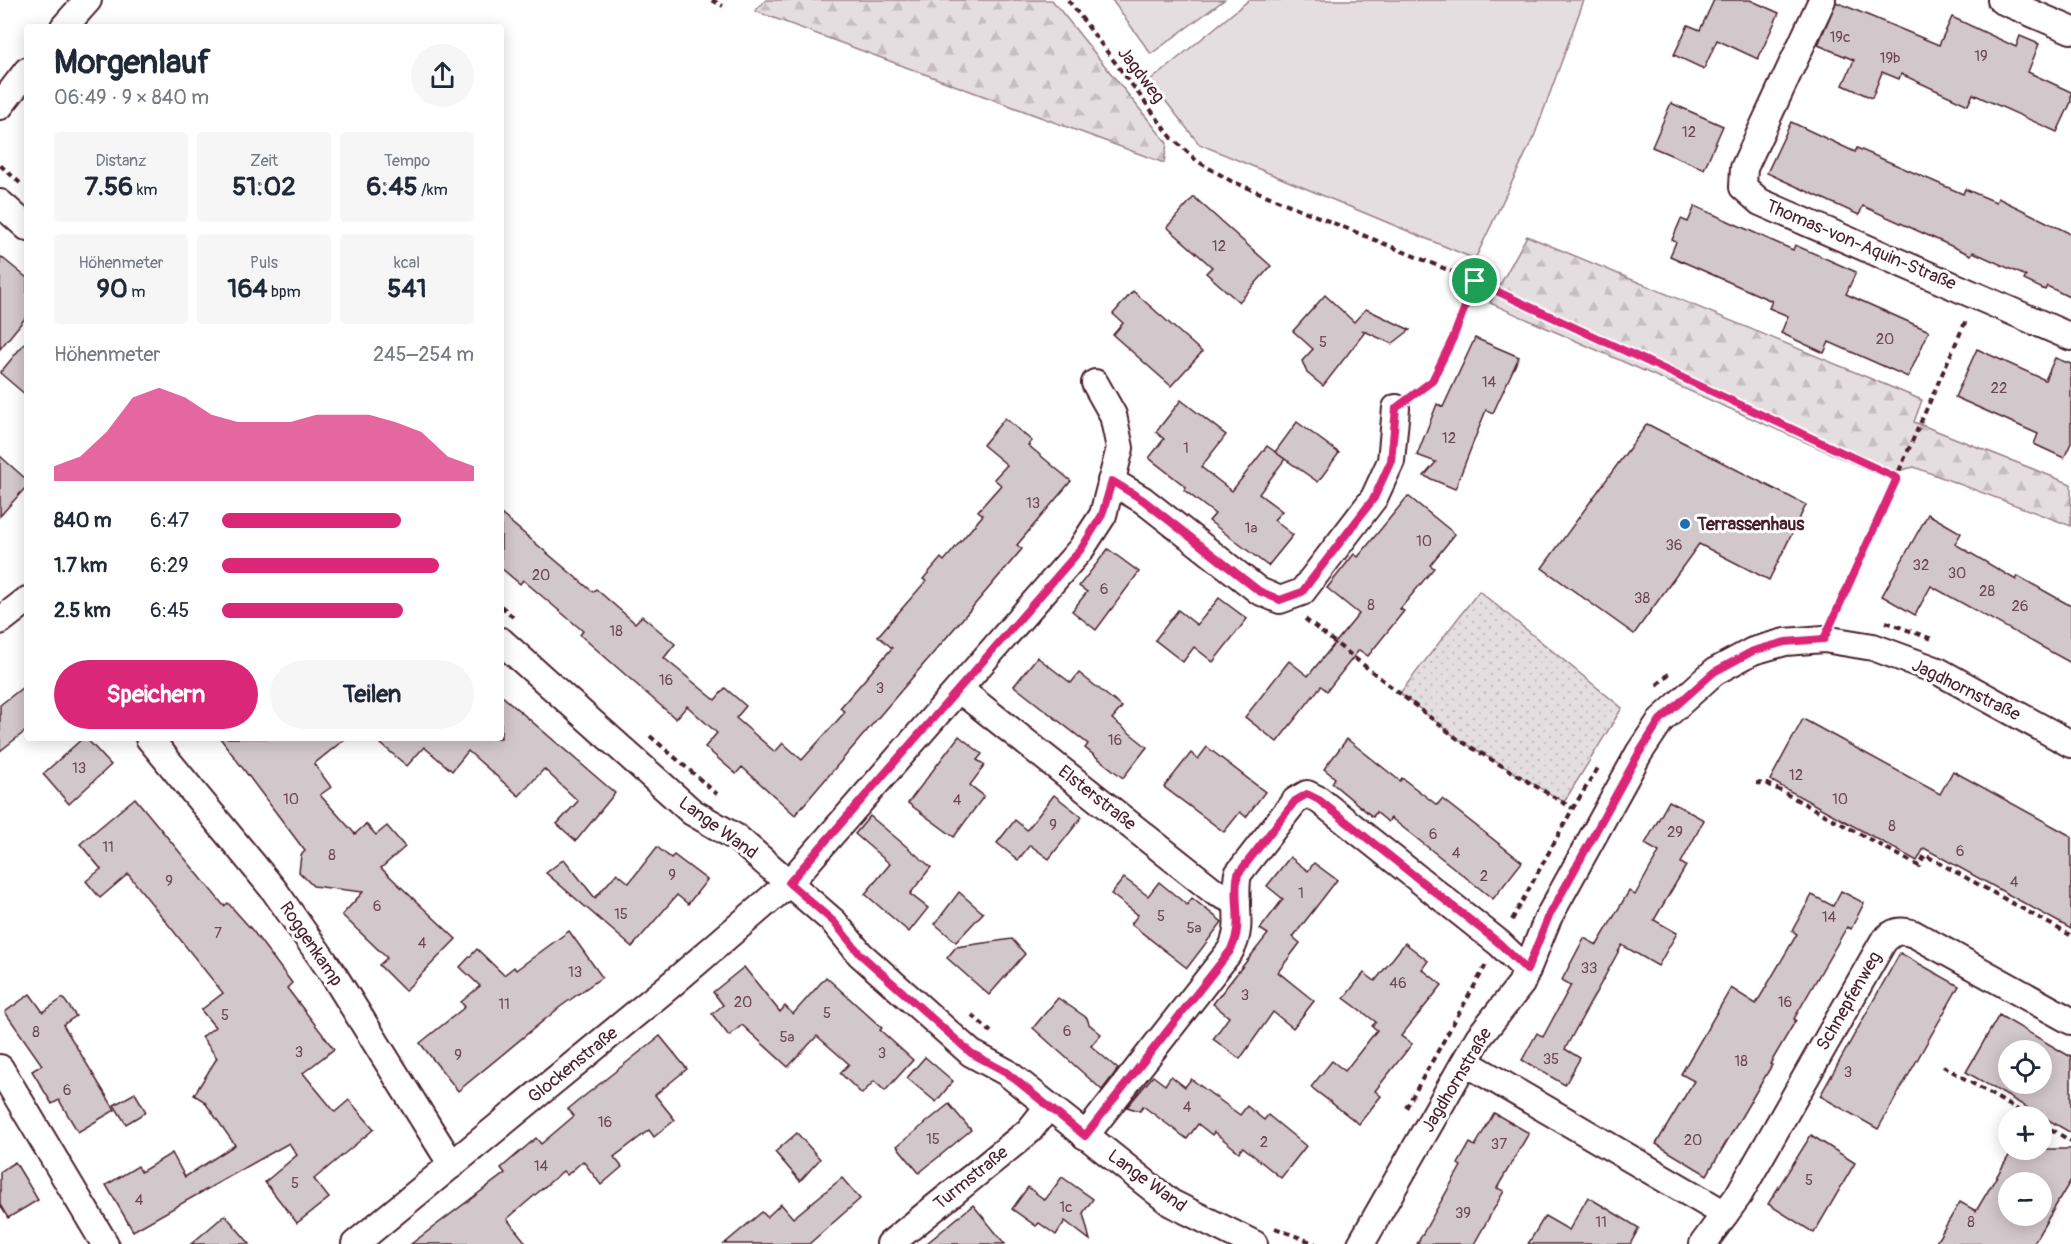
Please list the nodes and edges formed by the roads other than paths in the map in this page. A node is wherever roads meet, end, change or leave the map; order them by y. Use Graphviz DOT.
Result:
graph roads {
  1 [pos="88,0"];
  2 [pos="1822,0"];
  3 [pos="2001,0"];
  4 [pos="67,24"];
  5 [pos="2071,30"];
  6 [pos="24,75"];
  7 [pos="0,106"];
  8 [pos="0,203"];
  9 [pos="24,224"];
  10 [pos="2071,337"];
  11 [pos="1095,383"];
  12 [pos="1396,408"];
  13 [pos="1112,481"];
  14 [pos="24,602"];
  15 [pos="0,621"];
  16 [pos="504,644"];
  17 [pos="960,690"];
  18 [pos="151,741"];
  19 [pos="2071,744"];
  20 [pos="789,883"];
  21 [pos="1237,902"];
  22 [pos="1527,970"];
  23 [pos="2071,1021"];
  24 [pos="1465,1062"];
  25 [pos="0,1068"];
  26 [pos="1048,1107"];
  27 [pos="1085,1136"];
  28 [pos="452,1164"];
  29 [pos="1725,1214"];
  30 [pos="1260,1233"];
  31 [pos="105,1244"];
  32 [pos="355,1244"];
  33 [pos="890,1244"];
  34 [pos="1361,1244"];
  35 [pos="1703,1244"];
  1 -- 4 [label="street"];
  2 -- 10 [label="street, Thomas-von-Aquin-Straße"];
  3 -- 5 [label="street"];
  6 -- 7 [label="street"];
  8 -- 9 [label="street"];
  11 -- 13 [label="street, Glockenstraße"];
  12 -- 13 [label="street"];
  13 -- 17 [label="street, Glockenstraße"];
  14 -- 15 [label="street"];
  16 -- 20 [label="street, Lange Wand"];
  17 -- 20 [label="street, Glockenstraße"];
  17 -- 21 [label="street, Elsterstraße"];
  18 -- 28 [label="street, Roggenkamp"];
  19 -- 22 [label="street, Jagdhornstraße"];
  20 -- 26 [label="street, Lange Wand"];
  20 -- 28 [label="street, Glockenstraße"];
  21 -- 22 [label="street"];
  21 -- 27 [label="street"];
  22 -- 24 [label="street, Jagdhornstraße"];
  23 -- 29 [label="street, Schnepfenweg"];
  24 -- 29 [label="street"];
  24 -- 34 [label="street, Jagdhornstraße"];
  25 -- 31 [label="street"];
  26 -- 27 [label="street, Lange Wand"];
  26 -- 33 [label="street, Turmstraße"];
  27 -- 30 [label="street, Lange Wand"];
  28 -- 32 [label="street, Glockenstraße"];
  29 -- 35 [label="street, Schnepfenweg"];
}
